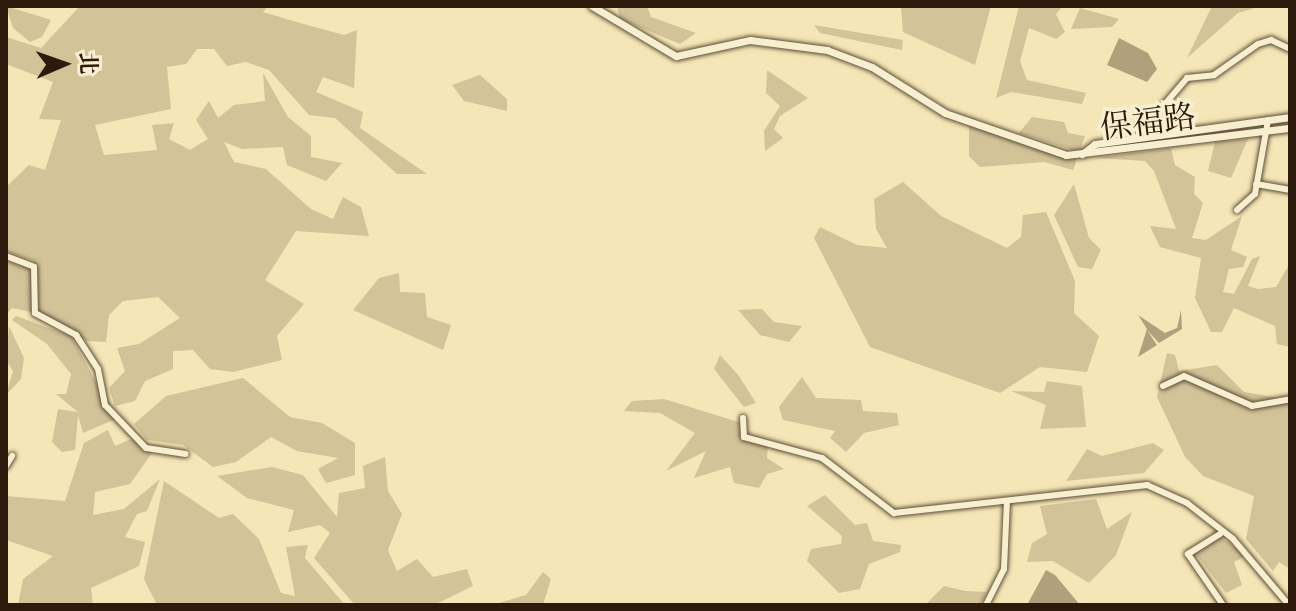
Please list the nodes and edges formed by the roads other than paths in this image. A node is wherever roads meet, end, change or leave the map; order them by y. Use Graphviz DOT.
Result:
graph roads {
  1 [pos="592,6"];
  2 [pos="1290,49"];
  3 [pos="1290,117"];
  4 [pos="1268,120"];
  5 [pos="1290,128"];
  6 [pos="1270,131"];
  7 [pos="1136,138"];
  8 [pos="1082,154"];
  9 [pos="1256,184"];
  10 [pos="1290,190"];
  11 [pos="1237,210"];
  12 [pos="6,256"];
  13 [pos="1163,386"];
  14 [pos="1290,399"];
  15 [pos="743,418"];
  16 [pos="186,454"];
  17 [pos="12,456"];
  18 [pos="6,466"];
  19 [pos="1007,501"];
  20 [pos="1220,534"];
  21 [pos="986,605"];
  22 [pos="1223,605"];
  23 [pos="1289,605"];
  1 -- 8 [label="street"];
  2 -- 7 [label="street"];
  3 -- 4 [label="street, 保福路"];
  4 -- 6 [label="street"];
  4 -- 7 [label="street, 保福路"];
  5 -- 6 [label="street, 保福路"];
  6 -- 8 [label="street, 保福路"];
  6 -- 9 [label="street"];
  7 -- 8 [label="street, 保福路"];
  9 -- 10 [label="street"];
  9 -- 11 [label="street"];
  12 -- 16 [label="street"];
  13 -- 14 [label="street"];
  15 -- 19 [label="street"];
  17 -- 18 [label="street"];
  19 -- 20 [label="street"];
  19 -- 21 [label="street"];
  20 -- 22 [label="street"];
  20 -- 23 [label="street"];
}
